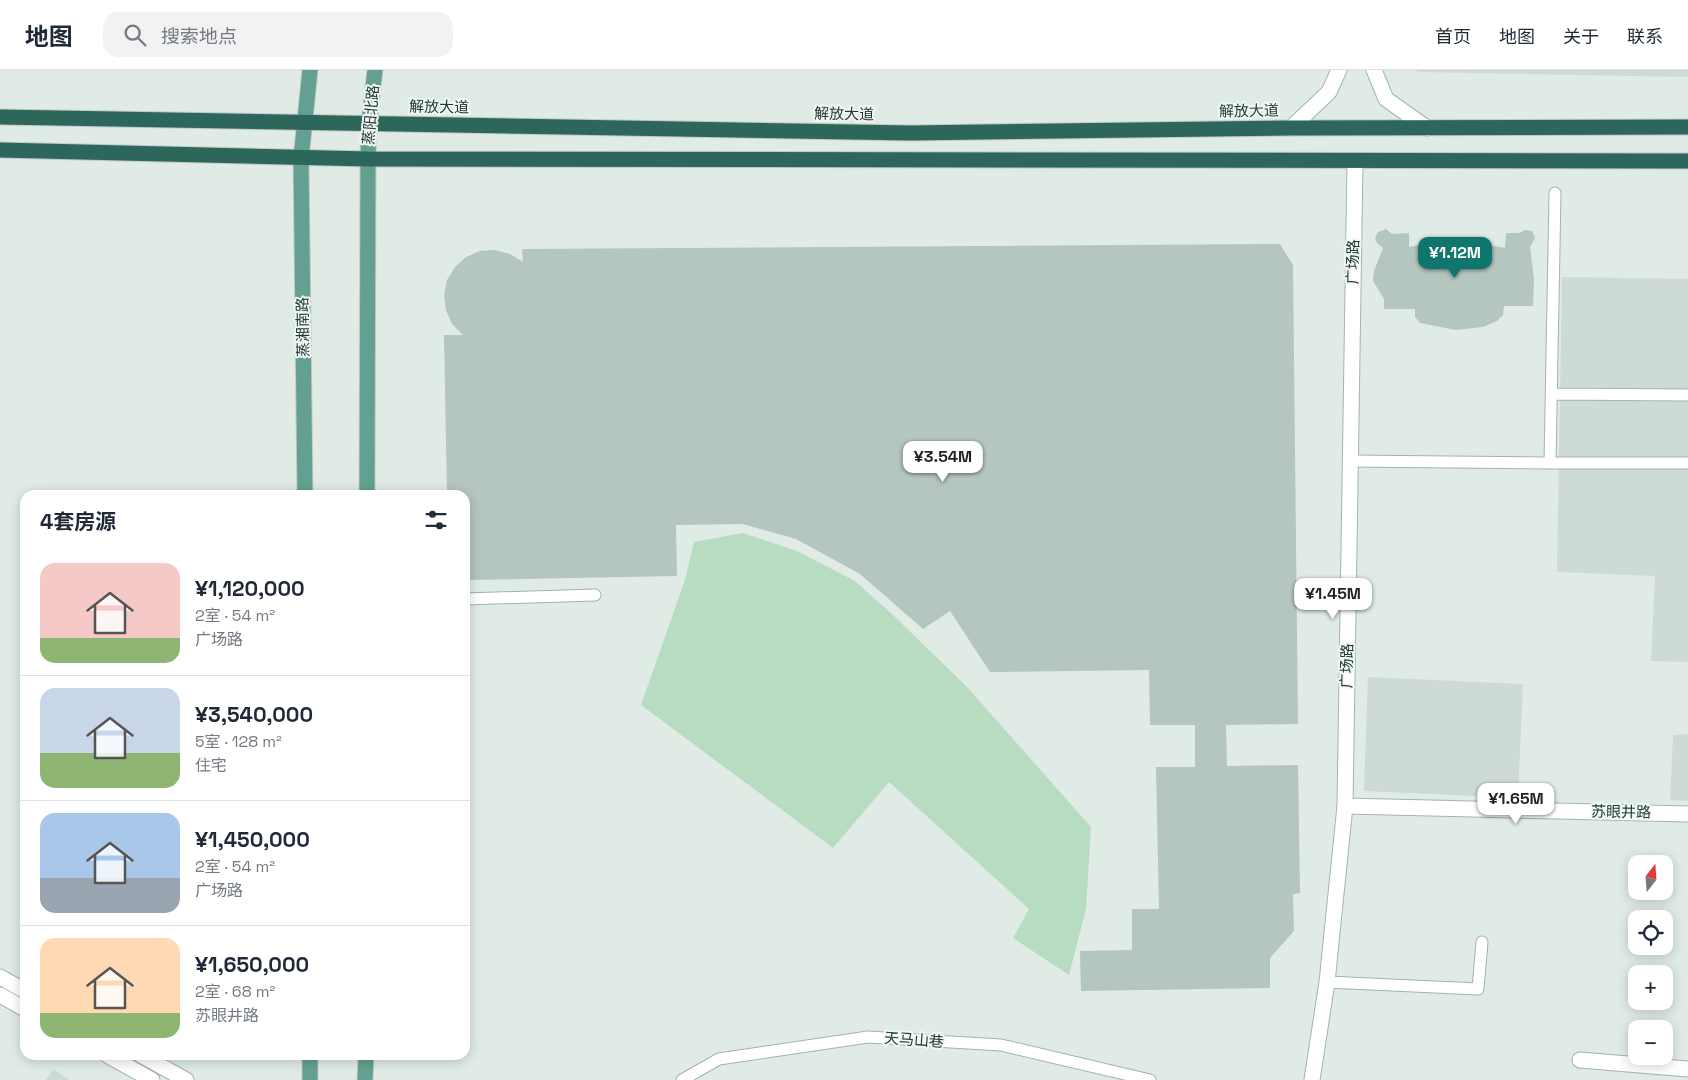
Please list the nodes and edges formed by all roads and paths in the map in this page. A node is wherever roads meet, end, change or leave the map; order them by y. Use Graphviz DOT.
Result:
graph roads {
  1 [pos="310,70"];
  2 [pos="375,70"];
  3 [pos="1339,70"];
  4 [pos="1374,70"];
  5 [pos="0,118"];
  6 [pos="305,122"];
  7 [pos="369,123"];
  8 [pos="1688,127"];
  9 [pos="1291,128"];
  10 [pos="1427,128"];
  11 [pos="0,150"];
  12 [pos="301,159"];
  13 [pos="368,159"];
  14 [pos="1355,161"];
  15 [pos="1688,161"];
  16 [pos="1555,193"];
  17 [pos="1552,394"];
  18 [pos="1688,395"];
  19 [pos="1350,461"];
  20 [pos="1550,462"];
  21 [pos="1688,463"];
  22 [pos="304,490"];
  23 [pos="367,490"];
  24 [pos="595,595"];
  25 [pos="470,599"];
  26 [pos="1345,806"];
  27 [pos="1688,814"];
  28 [pos="1482,942"];
  29 [pos="0,977"];
  30 [pos="1327,982"];
  31 [pos="20,988"];
  32 [pos="0,995"];
  33 [pos="20,1006"];
  34 [pos="116,1060"];
  35 [pos="150,1060"];
  36 [pos="310,1060"];
  37 [pos="366,1060"];
  38 [pos="1580,1060"];
  39 [pos="1688,1069"];
  40 [pos="152,1080"];
  41 [pos="186,1080"];
  42 [pos="310,1080"];
  43 [pos="365,1080"];
  44 [pos="682,1080"];
  45 [pos="1150,1080"];
  46 [pos="1312,1080"];
  1 -- 6 [label="main road"];
  2 -- 7 [label="main road, 蒸阳北路"];
  3 -- 9 [label="street"];
  4 -- 10 [label="street"];
  5 -- 6 [label="highway, 解放大道"];
  6 -- 7 [label="highway, 解放大道"];
  6 -- 12 [label="main road"];
  7 -- 9 [label="highway, 解放大道"];
  7 -- 13 [label="main road, 蒸阳北路"];
  8 -- 10 [label="highway, 解放大道"];
  9 -- 10 [label="highway, 解放大道"];
  11 -- 12 [label="highway"];
  12 -- 13 [label="highway"];
  12 -- 22 [label="main road, 蒸湘南路"];
  13 -- 14 [label="highway"];
  13 -- 23 [label="main road"];
  14 -- 15 [label="highway"];
  14 -- 19 [label="street, 广场路"];
  16 -- 17 [label="lane"];
  17 -- 18 [label="lane"];
  17 -- 20 [label="lane"];
  19 -- 20 [label="lane"];
  19 -- 26 [label="street, 广场路"];
  20 -- 21 [label="lane"];
  24 -- 25 [label="lane"];
  26 -- 27 [label="street, 苏眼井路"];
  26 -- 30 [label="street, 广场路"];
  28 -- 30 [label="lane"];
  29 -- 31 [label="street"];
  30 -- 46 [label="street, 广场路"];
  32 -- 33 [label="street"];
  34 -- 40 [label="street"];
  35 -- 41 [label="street"];
  36 -- 42 [label="main road"];
  37 -- 43 [label="main road"];
  38 -- 39 [label="street"];
  44 -- 45 [label="lane, 天马山巷"];
}
